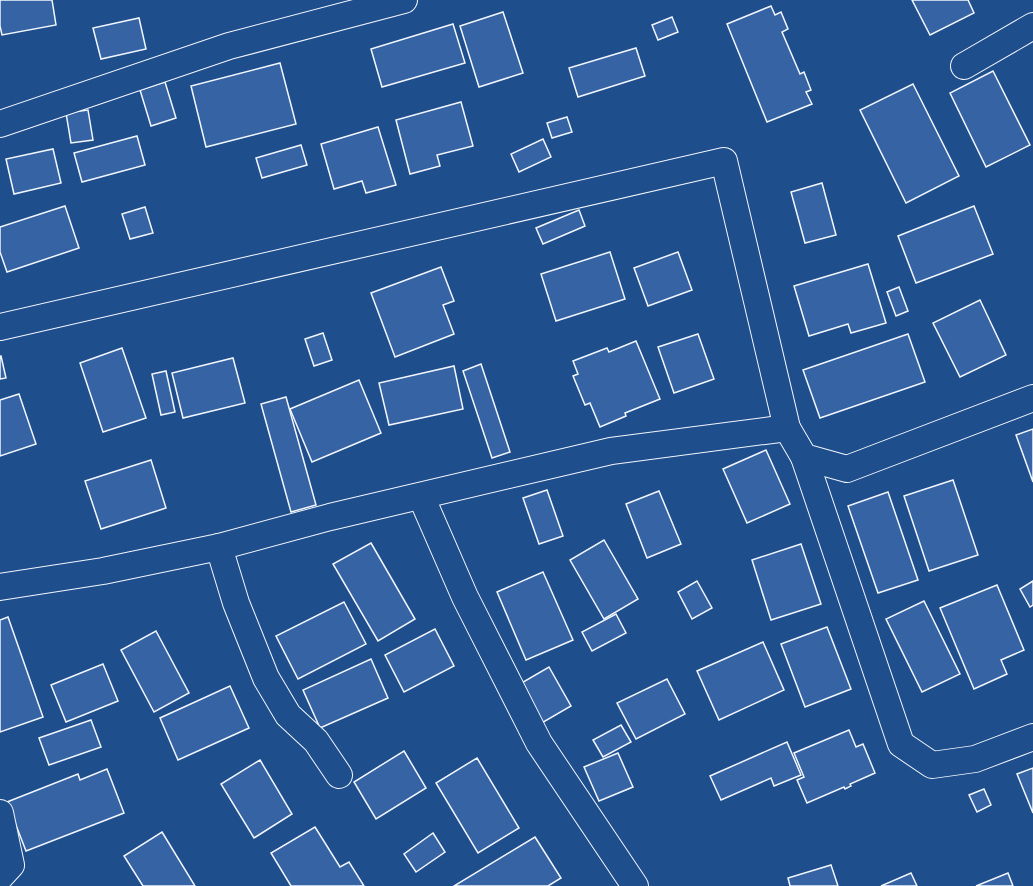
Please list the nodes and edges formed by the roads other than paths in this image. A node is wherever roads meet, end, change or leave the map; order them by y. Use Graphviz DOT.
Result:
graph roads {
  1 [pos="404,0"];
  2 [pos="1033,26"];
  3 [pos="964,66"];
  4 [pos="0,124"];
  5 [pos="0,327"];
  6 [pos="1033,398"];
  7 [pos="787,428"];
  8 [pos="804,457"];
  9 [pos="421,496"];
  10 [pos="219,548"];
  11 [pos="0,587"];
  12 [pos="1033,737"];
  13 [pos="339,775"];
  14 [pos="0,813"];
  15 [pos="0,877"];
  16 [pos="635,886"];
  1 -- 4 [label="street"];
  2 -- 3 [label="street"];
  5 -- 7 [label="street"];
  6 -- 8 [label="street"];
  7 -- 8 [label="street"];
  7 -- 9 [label="street"];
  8 -- 12 [label="street"];
  9 -- 10 [label="street"];
  9 -- 16 [label="street"];
  10 -- 11 [label="street"];
  10 -- 13 [label="street"];
  14 -- 15 [label="street"];
}
